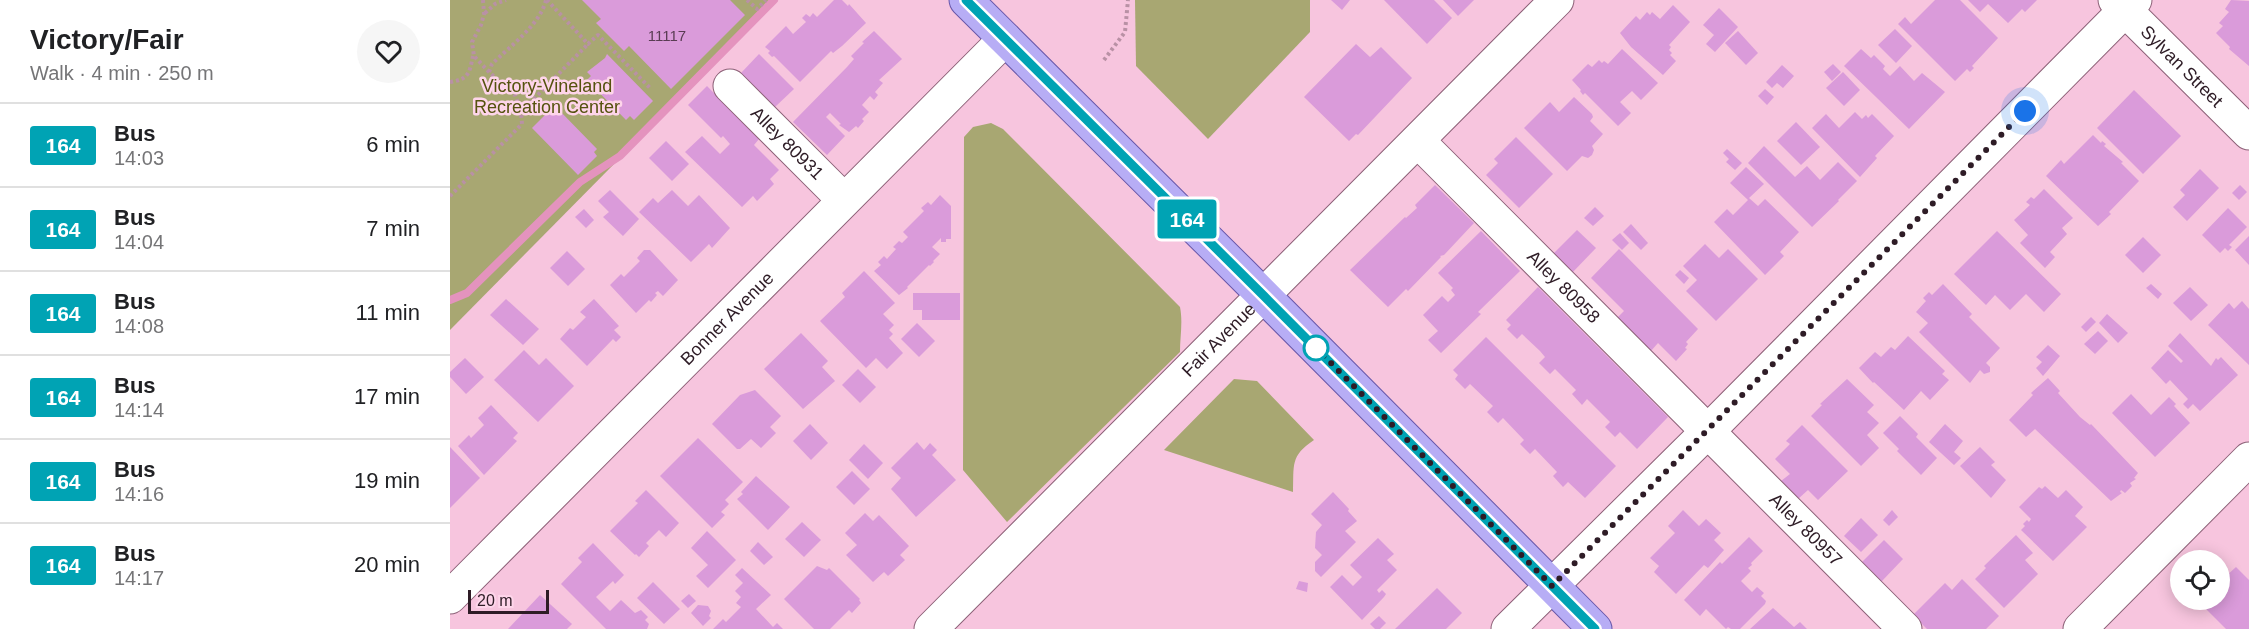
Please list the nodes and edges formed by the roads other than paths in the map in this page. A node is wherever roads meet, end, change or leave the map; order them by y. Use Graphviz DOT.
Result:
graph roads {
  1 [pos="966,0"];
  2 [pos="1557,0"];
  3 [pos="2125,3"];
  4 [pos="1005,39"];
  5 [pos="730,86"];
  6 [pos="2249,133"];
  7 [pos="1418,141"];
  8 [pos="844,200"];
  9 [pos="1264,296"];
  10 [pos="1708,431"];
  11 [pos="2249,459"];
  12 [pos="1552,586"];
  13 [pos="450,597"];
  14 [pos="931,629"];
  15 [pos="1508,629"];
  16 [pos="1595,629"];
  17 [pos="1905,629"];
  18 [pos="2080,629"];
  1 -- 4 [label="main road"];
  2 -- 7 [label="street, Fair Avenue"];
  3 -- 6 [label="street, Sylvan Street"];
  3 -- 10 [label="street"];
  4 -- 8 [label="street, Bonner Avenue"];
  4 -- 9 [label="main road"];
  5 -- 8 [label="street, Alley 80931"];
  7 -- 9 [label="street, Fair Avenue"];
  7 -- 10 [label="street, Alley 80958"];
  8 -- 13 [label="street, Bonner Avenue"];
  9 -- 12 [label="main road"];
  9 -- 14 [label="street, Fair Avenue"];
  10 -- 12 [label="street"];
  10 -- 17 [label="street, Alley 80957"];
  11 -- 18 [label="street"];
  12 -- 15 [label="street"];
  12 -- 16 [label="main road"];
}
